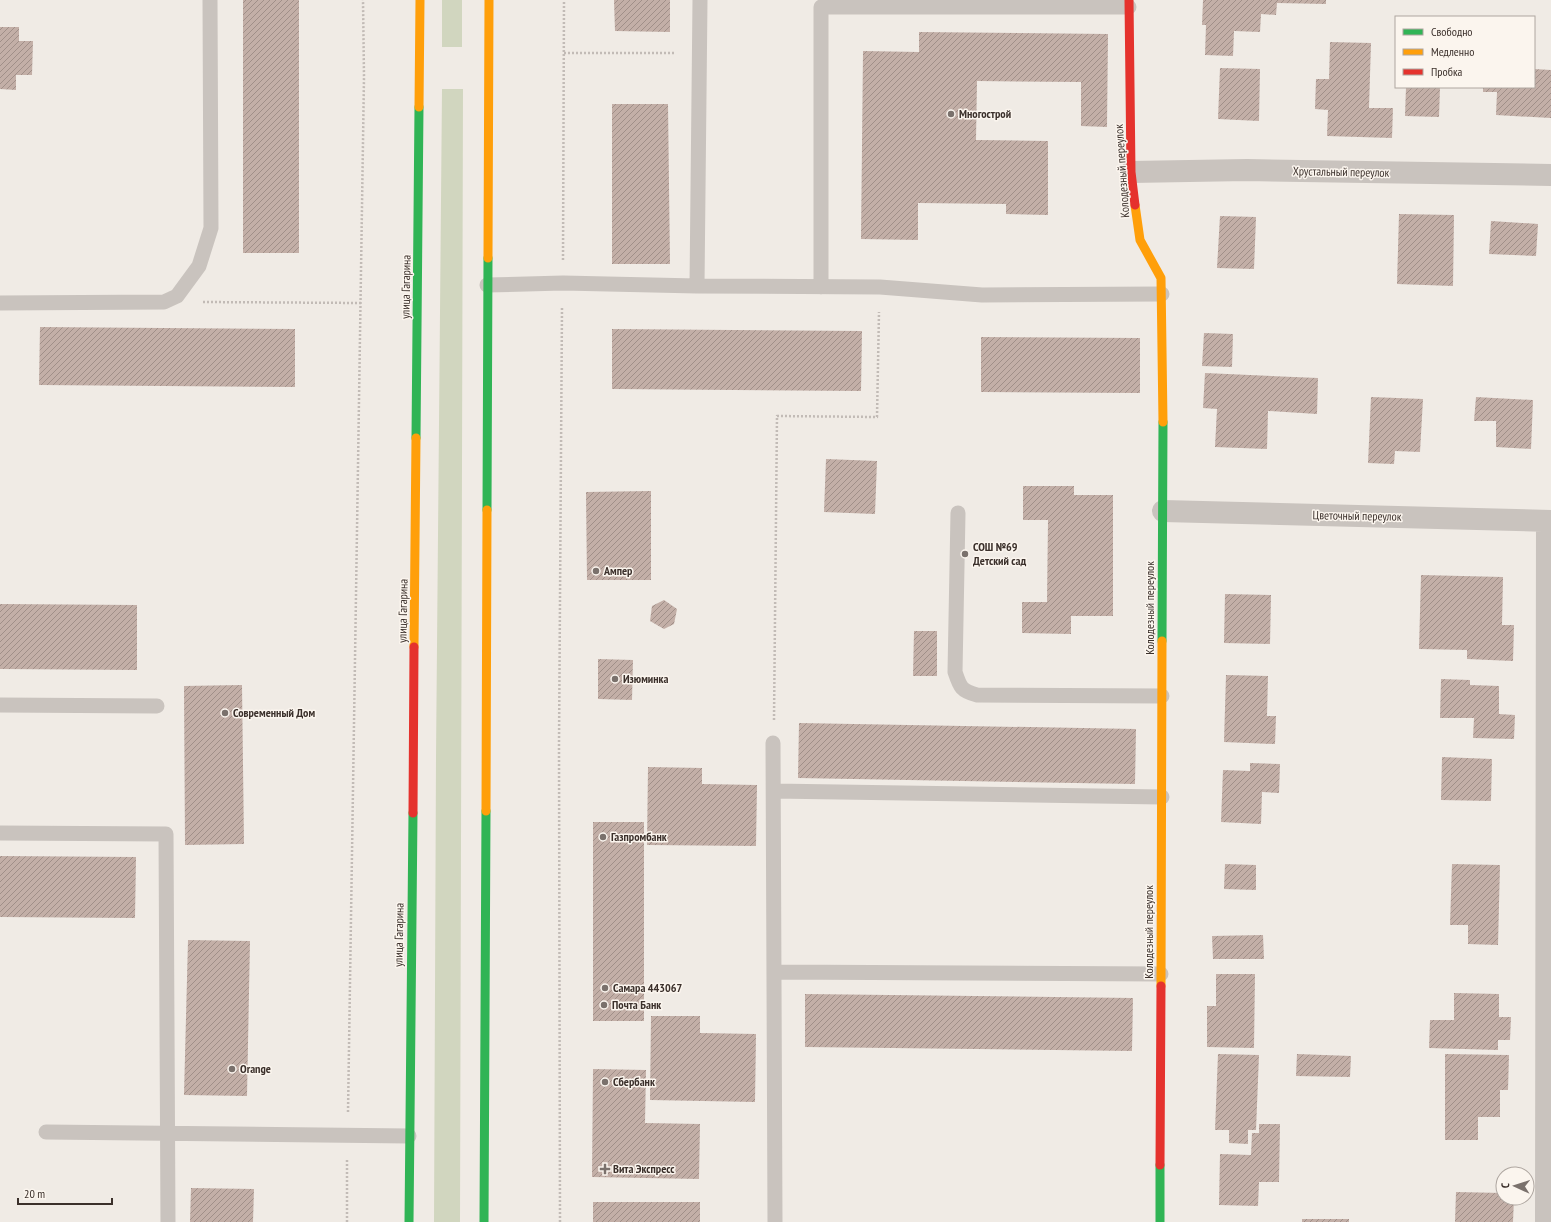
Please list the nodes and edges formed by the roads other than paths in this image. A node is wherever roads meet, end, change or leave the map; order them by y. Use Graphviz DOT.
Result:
graph roads {
  1 [pos="210,0"];
  2 [pos="420,0"];
  3 [pos="489,0"];
  4 [pos="700,0"];
  5 [pos="1129,4"];
  6 [pos="1131,172"];
  7 [pos="1551,175"];
  8 [pos="487,285"];
  9 [pos="697,286"];
  10 [pos="822,287"];
  11 [pos="1162,294"];
  12 [pos="0,303"];
  13 [pos="1163,511"];
  14 [pos="958,513"];
  15 [pos="1549,521"];
  16 [pos="1162,696"];
  17 [pos="0,705"];
  18 [pos="157,706"];
  19 [pos="774,743"];
  20 [pos="774,791"];
  21 [pos="1162,797"];
  22 [pos="0,832"];
  23 [pos="774,972"];
  24 [pos="1161,974"];
  25 [pos="46,1132"];
  26 [pos="168,1134"];
  27 [pos="409,1136"];
  28 [pos="168,1222"];
  29 [pos="409,1222"];
  30 [pos="484,1222"];
  31 [pos="774,1222"];
  32 [pos="1160,1222"];
  33 [pos="1546,1222"];
  1 -- 12 [label="lane"];
  2 -- 27 [label="main road, улица Гагарина"];
  3 -- 8 [label="main road"];
  4 -- 9 [label="lane"];
  5 -- 6 [label="main road, Колодезный переулок"];
  5 -- 10 [label="lane"];
  6 -- 7 [label="street, Хрустальный переулок"];
  6 -- 11 [label="main road, Колодезный переулок"];
  8 -- 9 [label="lane"];
  8 -- 30 [label="main road"];
  9 -- 10 [label="lane"];
  10 -- 11 [label="lane"];
  11 -- 13 [label="main road, Колодезный переулок"];
  13 -- 15 [label="street, Цветочный переулок"];
  13 -- 16 [label="main road, Колодезный переулок"];
  14 -- 16 [label="lane"];
  15 -- 33 [label="street"];
  16 -- 21 [label="main road, Колодезный переулок"];
  17 -- 18 [label="lane"];
  19 -- 20 [label="lane"];
  20 -- 21 [label="lane"];
  20 -- 23 [label="lane"];
  21 -- 24 [label="main road, Колодезный переулок"];
  22 -- 26 [label="lane"];
  23 -- 24 [label="lane"];
  23 -- 31 [label="lane"];
  24 -- 32 [label="main road, Колодезный переулок"];
  25 -- 26 [label="lane"];
  26 -- 27 [label="lane"];
  26 -- 28 [label="lane"];
  27 -- 29 [label="main road, улица Гагарина"];
}
